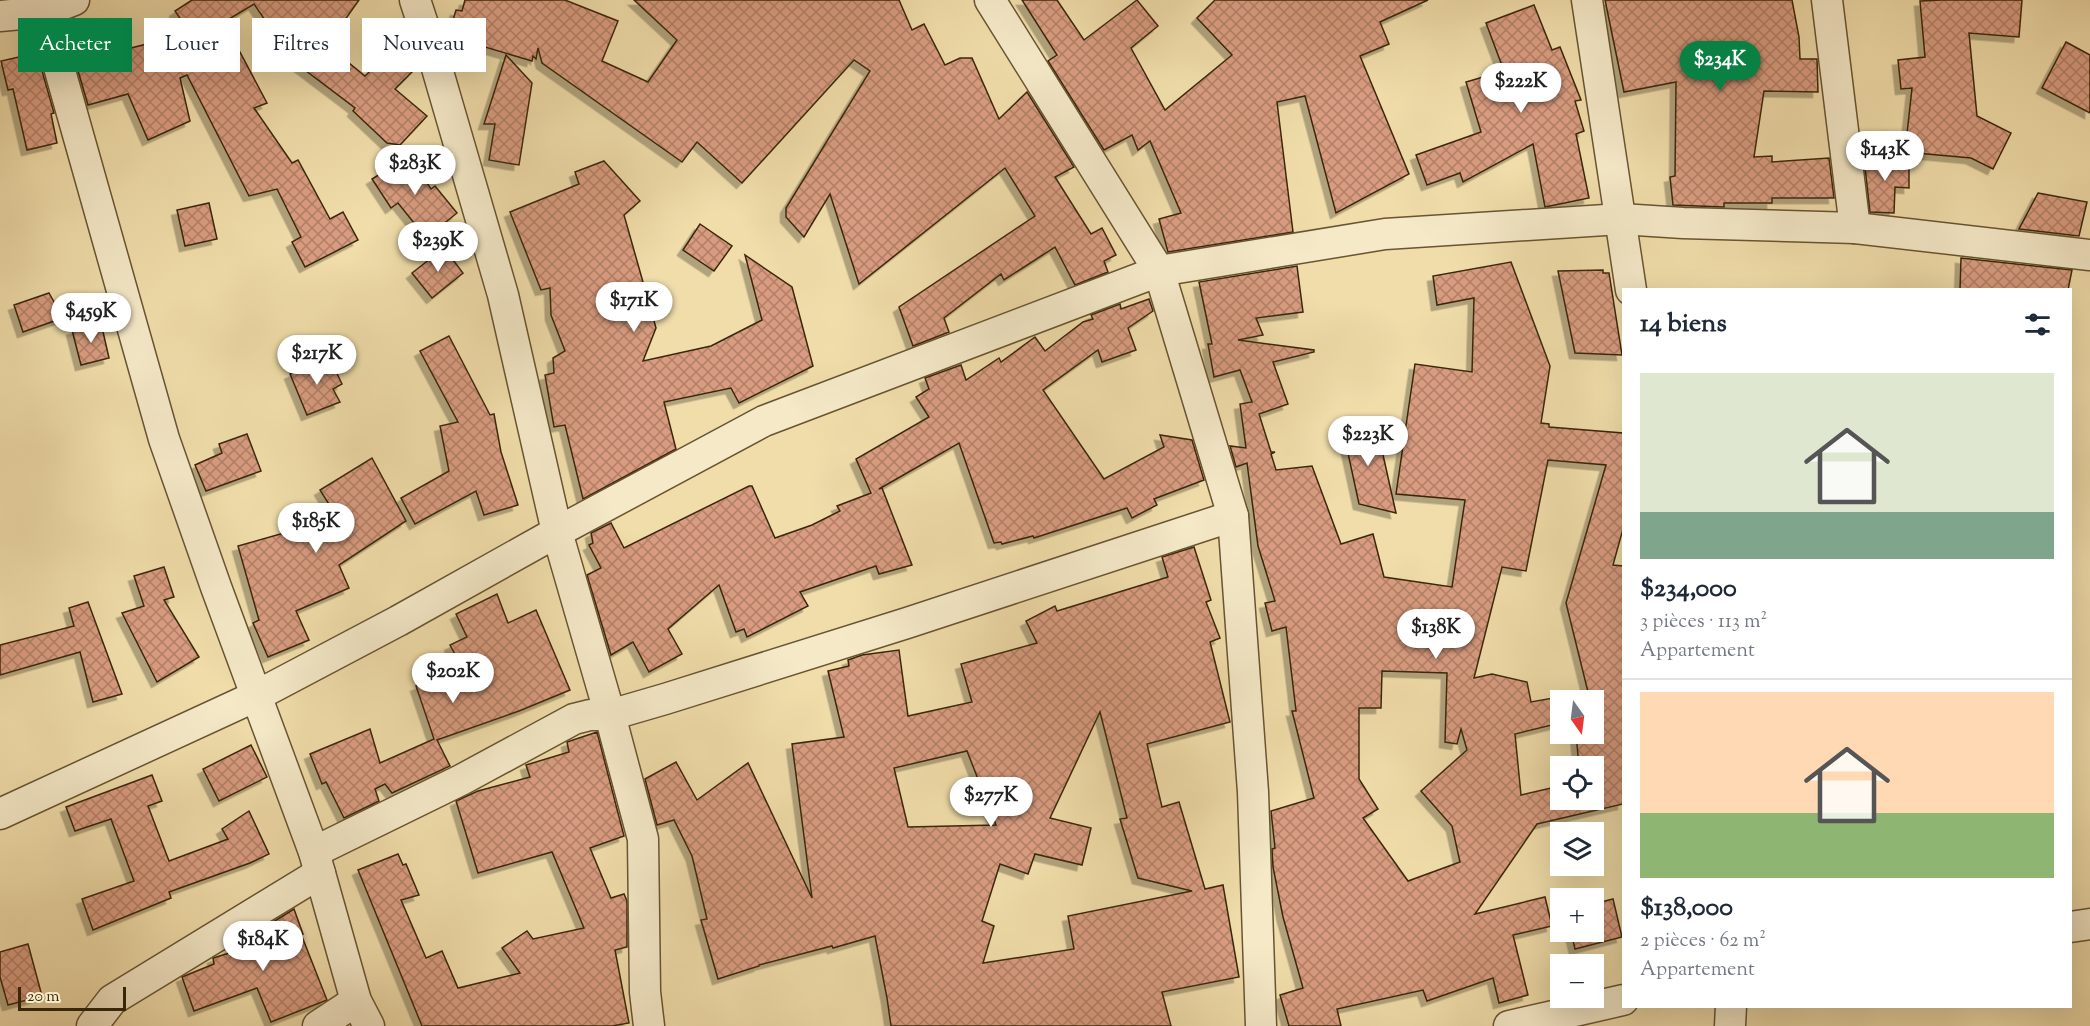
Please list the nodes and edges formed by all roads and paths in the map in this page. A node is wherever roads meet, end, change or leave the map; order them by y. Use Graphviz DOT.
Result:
graph roads {
  1 [pos="74,0"];
  2 [pos="415,0"];
  3 [pos="990,0"];
  4 [pos="1587,0"];
  5 [pos="1827,0"];
  6 [pos="41,6"];
  7 [pos="0,16"];
  8 [pos="1621,219"];
  9 [pos="1855,228"];
  10 [pos="2090,255"];
  11 [pos="1159,271"];
  12 [pos="1631,288"];
  13 [pos="1233,516"];
  14 [pos="557,531"];
  15 [pos="256,696"];
  16 [pos="610,715"];
  17 [pos="0,814"];
  18 [pos="317,862"];
  19 [pos="2090,924"];
  20 [pos="2072,927"];
  21 [pos="1622,999"];
  22 [pos="1731,1008"];
  23 [pos="363,1014"];
  24 [pos="92,1026"];
  25 [pos="318,1026"];
  26 [pos="650,1026"];
  27 [pos="1261,1026"];
  28 [pos="1509,1026"];
  29 [pos="1730,1026"];
  1 -- 6 [label="street"];
  2 -- 14 [label="street"];
  3 -- 11 [label="street"];
  4 -- 8 [label="street"];
  5 -- 9 [label="street"];
  6 -- 7 [label="street"];
  6 -- 15 [label="street"];
  8 -- 9 [label="street"];
  8 -- 11 [label="street"];
  8 -- 12 [label="street"];
  9 -- 10 [label="street"];
  11 -- 13 [label="street"];
  11 -- 14 [label="street"];
  13 -- 16 [label="street"];
  13 -- 27 [label="street"];
  14 -- 15 [label="street"];
  14 -- 16 [label="street"];
  15 -- 17 [label="street"];
  15 -- 18 [label="street"];
  16 -- 18 [label="street"];
  16 -- 26 [label="street"];
  18 -- 23 [label="street"];
  18 -- 24 [label="street"];
  19 -- 20 [label="street"];
  21 -- 28 [label="street"];
  22 -- 29 [label="street"];
  23 -- 25 [label="street"];
}
